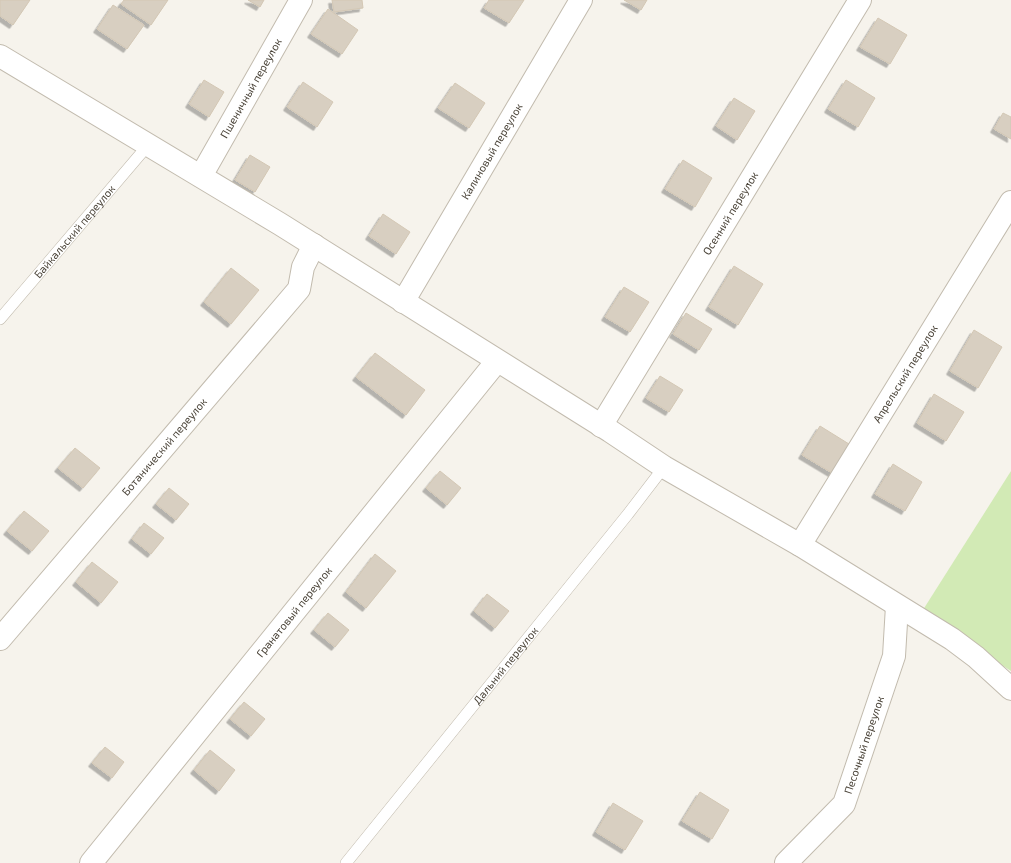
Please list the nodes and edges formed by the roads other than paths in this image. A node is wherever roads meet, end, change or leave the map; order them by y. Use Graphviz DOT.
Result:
graph roads {
  1 [pos="301,0"];
  2 [pos="581,0"];
  3 [pos="860,0"];
  4 [pos="0,56"];
  5 [pos="149,144"];
  6 [pos="201,176"];
  7 [pos="1011,202"];
  8 [pos="314,245"];
  9 [pos="403,302"];
  10 [pos="0,320"];
  11 [pos="497,361"];
  12 [pos="600,426"];
  13 [pos="664,467"];
  14 [pos="800,545"];
  15 [pos="897,606"];
  16 [pos="0,639"];
  17 [pos="1011,689"];
  18 [pos="91,863"];
  19 [pos="346,863"];
  20 [pos="786,863"];
  1 -- 6 [label="street, Пшеничный переулок"];
  2 -- 9 [label="street, Калиновый переулок"];
  3 -- 12 [label="street, Осенний переулок"];
  4 -- 5 [label="street"];
  5 -- 6 [label="street"];
  5 -- 10 [label="lane, Байкальский переулок"];
  6 -- 8 [label="street"];
  7 -- 14 [label="street, Апрельский переулок"];
  8 -- 9 [label="street"];
  8 -- 16 [label="street, Ботанический переулок"];
  9 -- 11 [label="street"];
  11 -- 12 [label="street"];
  11 -- 18 [label="street, Гранатовый переулок"];
  12 -- 13 [label="street"];
  13 -- 14 [label="street"];
  13 -- 19 [label="lane, Дальний переулок"];
  14 -- 15 [label="street"];
  15 -- 17 [label="street"];
  15 -- 20 [label="street, Песочный переулок"];
}
